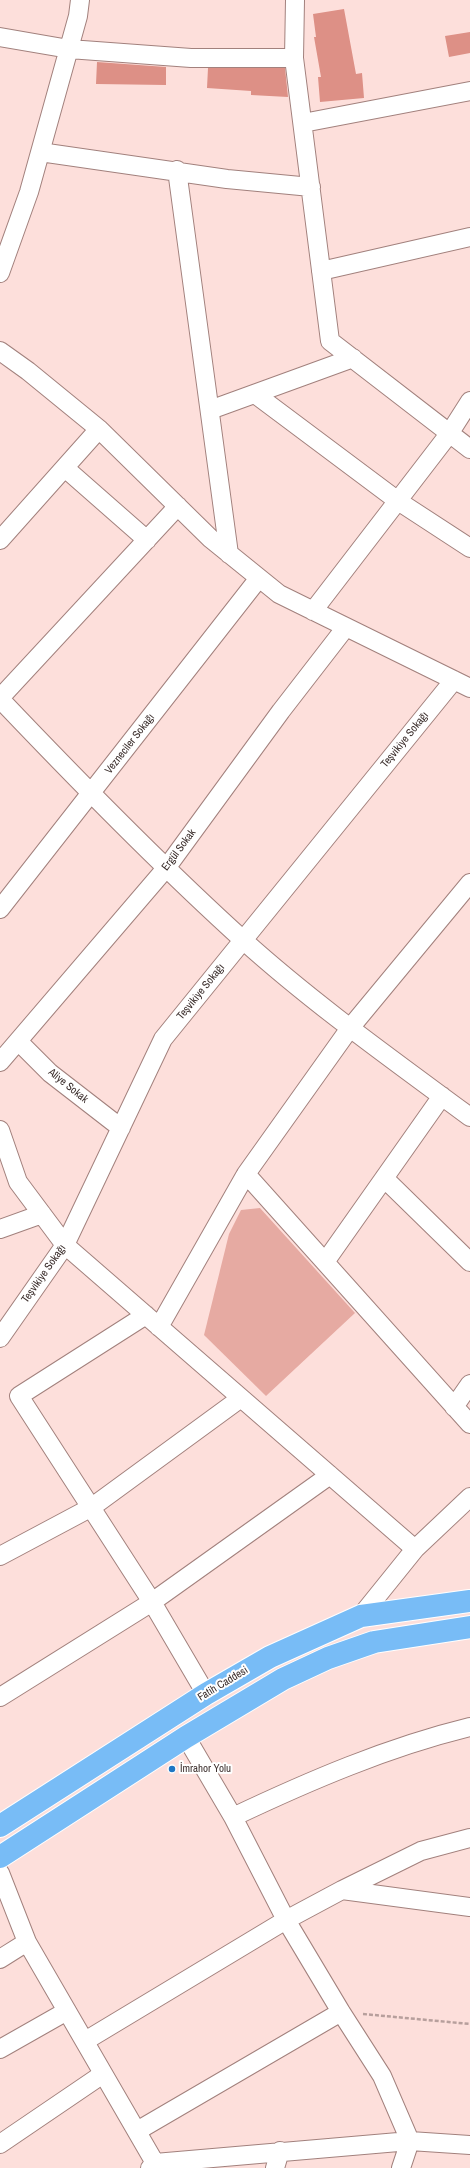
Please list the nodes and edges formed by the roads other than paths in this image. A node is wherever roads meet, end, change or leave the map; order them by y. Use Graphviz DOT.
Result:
graph roads {
  1 [pos="80,0"];
  2 [pos="295,0"];
  3 [pos="0,37"];
  4 [pos="69,49"];
  5 [pos="294,58"];
  6 [pos="470,91"];
  7 [pos="303,123"];
  8 [pos="40,152"];
  9 [pos="177,170"];
  10 [pos="311,187"];
  11 [pos="470,238"];
  12 [pos="322,271"];
  13 [pos="0,273"];
  14 [pos="0,352"];
  15 [pos="353,358"];
  16 [pos="255,394"];
  17 [pos="470,401"];
  18 [pos="210,410"];
  19 [pos="99,429"];
  20 [pos="448,434"];
  21 [pos="470,449"];
  22 [pos="65,468"];
  23 [pos="398,501"];
  24 [pos="178,506"];
  25 [pos="0,540"];
  26 [pos="147,540"];
  27 [pos="470,548"];
  28 [pos="229,554"];
  29 [pos="260,578"];
  30 [pos="313,611"];
  31 [pos="346,627"];
  32 [pos="454,680"];
  33 [pos="470,688"];
  34 [pos="0,698"];
  35 [pos="90,794"];
  36 [pos="167,867"];
  37 [pos="470,883"];
  38 [pos="0,909"];
  39 [pos="243,940"];
  40 [pos="350,1028"];
  41 [pos="18,1041"];
  42 [pos="0,1062"];
  43 [pos="442,1096"];
  44 [pos="470,1117"];
  45 [pos="121,1128"];
  46 [pos="0,1130"];
  47 [pos="246,1174"];
  48 [pos="384,1178"];
  49 [pos="42,1214"];
  50 [pos="0,1229"];
  51 [pos="65,1245"];
  52 [pos="325,1262"];
  53 [pos="470,1262"];
  54 [pos="153,1321"];
  55 [pos="0,1338"];
  56 [pos="470,1384"];
  57 [pos="241,1398"];
  58 [pos="454,1407"];
  59 [pos="470,1424"];
  60 [pos="330,1475"];
  61 [pos="470,1497"];
  62 [pos="92,1507"];
  63 [pos="415,1549"];
  64 [pos="0,1556"];
  65 [pos="470,1601"];
  66 [pos="152,1602"];
  67 [pos="361,1616"];
  68 [pos="470,1627"];
  69 [pos="206,1694"];
  70 [pos="0,1697"];
  71 [pos="470,1727"];
  72 [pos="186,1738"];
  73 [pos="73,1778"];
  74 [pos="88,1801"];
  75 [pos="233,1817"];
  76 [pos="0,1826"];
  77 [pos="470,1838"];
  78 [pos="0,1857"];
  79 [pos="0,1874"];
  80 [pos="342,1890"];
  81 [pos="470,1908"];
  82 [pos="286,1920"];
  83 [pos="27,1942"];
  84 [pos="0,1959"];
  85 [pos="67,2011"];
  86 [pos="341,2012"];
  87 [pos="86,2041"];
  88 [pos="0,2049"];
  89 [pos="103,2074"];
  90 [pos="137,2131"];
  91 [pos="410,2141"];
  92 [pos="0,2144"];
  93 [pos="470,2145"];
  94 [pos="278,2160"];
  95 [pos="153,2166"];
  96 [pos="401,2168"];
  1 -- 4 [label="street"];
  2 -- 5 [label="street"];
  3 -- 4 [label="street"];
  4 -- 5 [label="street"];
  4 -- 8 [label="street"];
  5 -- 7 [label="street"];
  6 -- 7 [label="street"];
  7 -- 10 [label="street"];
  8 -- 9 [label="street"];
  8 -- 13 [label="street"];
  9 -- 10 [label="street"];
  9 -- 18 [label="street"];
  10 -- 12 [label="street"];
  11 -- 12 [label="street"];
  12 -- 15 [label="street"];
  14 -- 19 [label="street"];
  15 -- 16 [label="street"];
  15 -- 20 [label="street"];
  16 -- 18 [label="street"];
  16 -- 23 [label="street"];
  17 -- 20 [label="street"];
  18 -- 28 [label="street"];
  19 -- 22 [label="street"];
  19 -- 24 [label="street"];
  20 -- 21 [label="street"];
  20 -- 23 [label="street"];
  22 -- 25 [label="street"];
  22 -- 26 [label="street"];
  23 -- 27 [label="street"];
  23 -- 30 [label="street"];
  24 -- 26 [label="street"];
  24 -- 28 [label="street"];
  26 -- 34 [label="street"];
  28 -- 29 [label="street"];
  29 -- 30 [label="street"];
  29 -- 35 [label="street, Vezneciler Sokağı"];
  30 -- 31 [label="street"];
  31 -- 32 [label="street"];
  31 -- 36 [label="street, Ergül Sokak"];
  32 -- 33 [label="street"];
  32 -- 39 [label="street, Teşvikiye Sokağı"];
  34 -- 35 [label="street"];
  35 -- 36 [label="street"];
  35 -- 38 [label="street, Vezneciler Sokağı"];
  36 -- 39 [label="street"];
  36 -- 41 [label="street, Ergül Sokak"];
  37 -- 40 [label="street"];
  39 -- 40 [label="street"];
  39 -- 45 [label="street, Teşvikiye Sokağı"];
  40 -- 43 [label="street"];
  40 -- 47 [label="street"];
  41 -- 42 [label="street, Ergül Sokak"];
  41 -- 45 [label="street, Aliye Sokak"];
  43 -- 44 [label="street"];
  43 -- 48 [label="street"];
  45 -- 51 [label="street, Teşvikiye Sokağı"];
  46 -- 49 [label="street"];
  47 -- 52 [label="street"];
  47 -- 54 [label="street"];
  48 -- 52 [label="street"];
  48 -- 53 [label="street"];
  49 -- 50 [label="street"];
  49 -- 51 [label="street"];
  51 -- 54 [label="street"];
  51 -- 55 [label="street, Teşvikiye Sokağı"];
  52 -- 58 [label="street"];
  54 -- 57 [label="street"];
  54 -- 62 [label="street"];
  56 -- 58 [label="street"];
  57 -- 60 [label="street"];
  57 -- 62 [label="street"];
  58 -- 59 [label="street"];
  60 -- 63 [label="street"];
  60 -- 66 [label="street"];
  61 -- 63 [label="street"];
  62 -- 64 [label="street"];
  62 -- 66 [label="street"];
  63 -- 67 [label="street"];
  65 -- 67 [label="main road, Fatih Caddesi"];
  66 -- 69 [label="street"];
  66 -- 70 [label="street"];
  67 -- 69 [label="main road, Fatih Caddesi"];
  68 -- 72 [label="main road"];
  69 -- 73 [label="main road, Fatih Caddesi"];
  71 -- 75 [label="street"];
  72 -- 74 [label="main road"];
  72 -- 75 [label="street"];
  73 -- 74 [label="main road"];
  73 -- 76 [label="main road, Fatih Caddesi"];
  74 -- 78 [label="main road"];
  75 -- 82 [label="street"];
  77 -- 80 [label="street"];
  79 -- 83 [label="street"];
  80 -- 81 [label="street"];
  80 -- 82 [label="street"];
  82 -- 86 [label="street"];
  82 -- 87 [label="street"];
  83 -- 84 [label="street"];
  83 -- 85 [label="street"];
  85 -- 87 [label="street"];
  85 -- 88 [label="street"];
  86 -- 90 [label="street"];
  86 -- 91 [label="street"];
  87 -- 89 [label="street"];
  89 -- 90 [label="street"];
  89 -- 92 [label="street"];
  90 -- 95 [label="street"];
  91 -- 93 [label="street"];
  91 -- 94 [label="street"];
  91 -- 96 [label="street"];
  94 -- 95 [label="street"];
}
